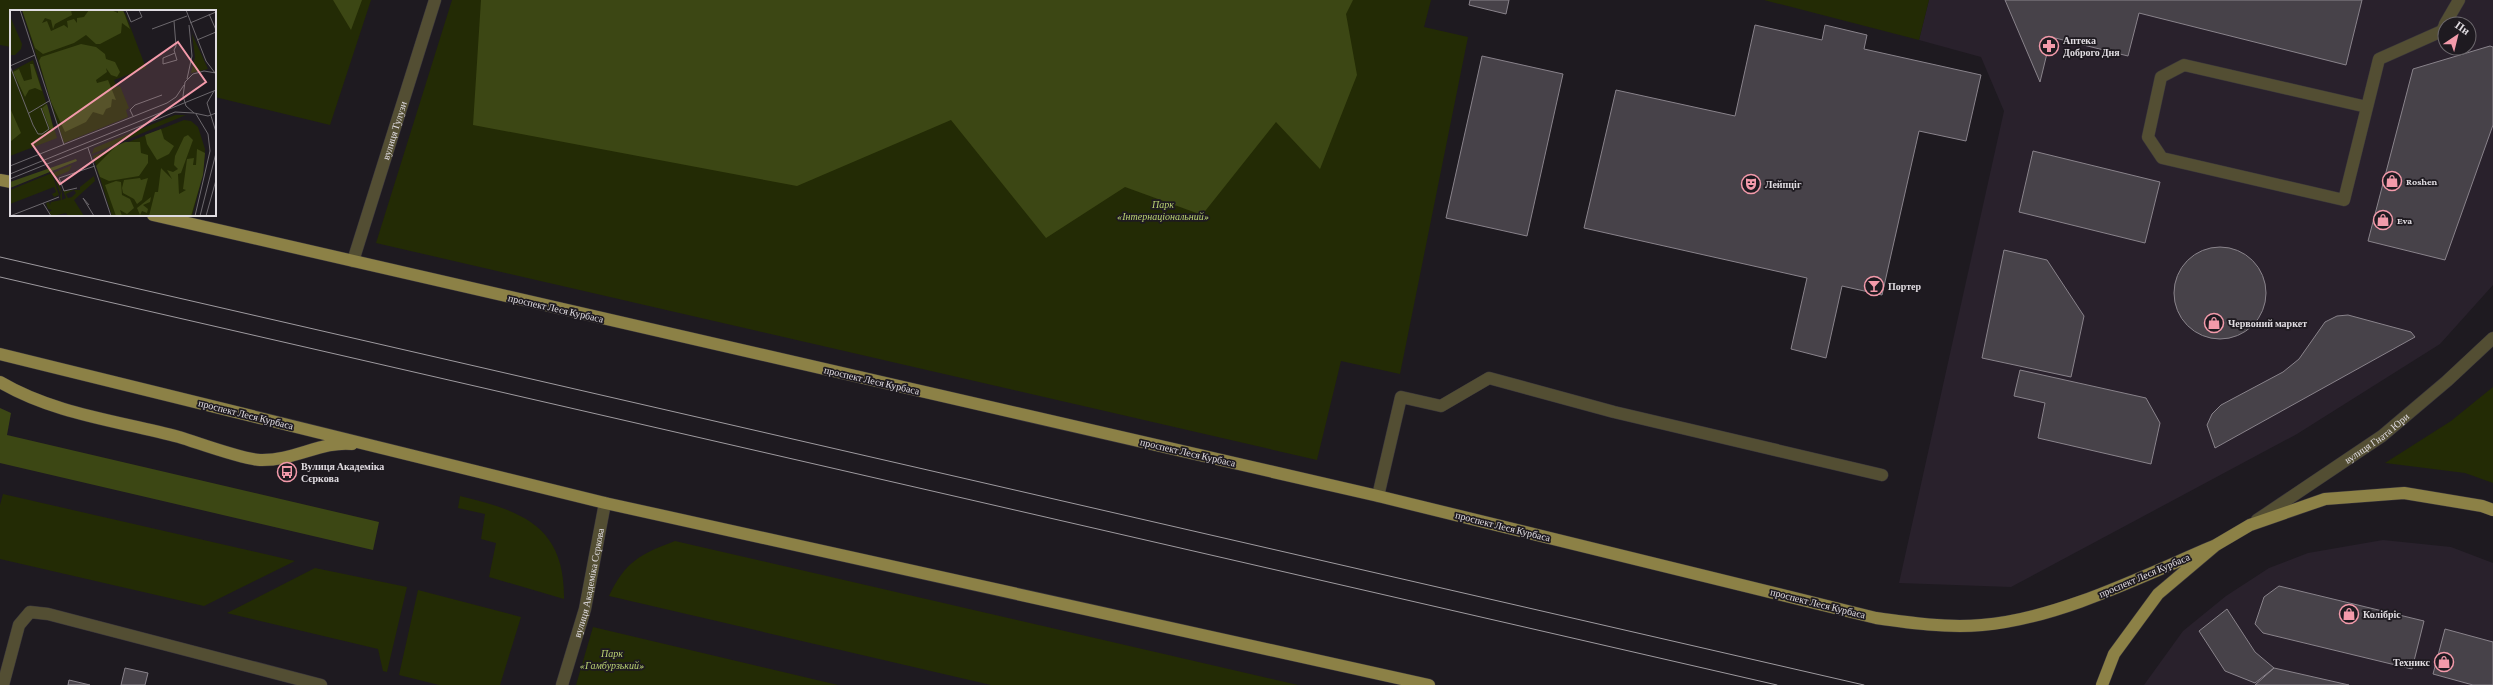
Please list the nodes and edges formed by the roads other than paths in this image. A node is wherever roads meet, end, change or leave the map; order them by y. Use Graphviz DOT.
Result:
graph roads {
  1 [pos="435,0"];
  2 [pos="2458,0"];
  3 [pos="2449,16"];
  4 [pos="2437,32"];
  5 [pos="2367,107"];
  6 [pos="0,180"];
  7 [pos="10,182"];
  8 [pos="157,216"];
  9 [pos="353,261"];
  10 [pos="2493,338"];
  11 [pos="0,354"];
  12 [pos="0,382"];
  13 [pos="387,449"];
  14 [pos="1882,475"];
  15 [pos="1378,496"];
  16 [pos="605,503"];
  17 [pos="2493,510"];
  18 [pos="2250,525"];
  19 [pos="2216,545"];
  20 [pos="3,685"];
  21 [pos="321,685"];
  22 [pos="562,685"];
  23 [pos="1429,685"];
  24 [pos="2102,685"];
  1 -- 9 [label="street, вулиця Тулузи"];
  2 -- 3 [label="street"];
  4 -- 5 [label="street"];
  5 -- 5 [label="street"];
  6 -- 7 [label="main road"];
  8 -- 9 [label="main road, проспект Леся Курбаса"];
  9 -- 15 [label="main road, проспект Леся Курбаса"];
  10 -- 18 [label="street, вулиця Гната Юри"];
  11 -- 13 [label="main road, проспект Леся Курбаса"];
  12 -- 13 [label="main road"];
  13 -- 16 [label="main road, проспект Леся Курбаса"];
  14 -- 15 [label="street"];
  15 -- 19 [label="main road, проспект Леся Курбаса"];
  16 -- 22 [label="street, вулиця Академіка Сєркова"];
  16 -- 23 [label="main road, проспект Леся Курбаса"];
  17 -- 18 [label="main road"];
  18 -- 19 [label="main road"];
  19 -- 24 [label="main road"];
  20 -- 21 [label="street"];
}
